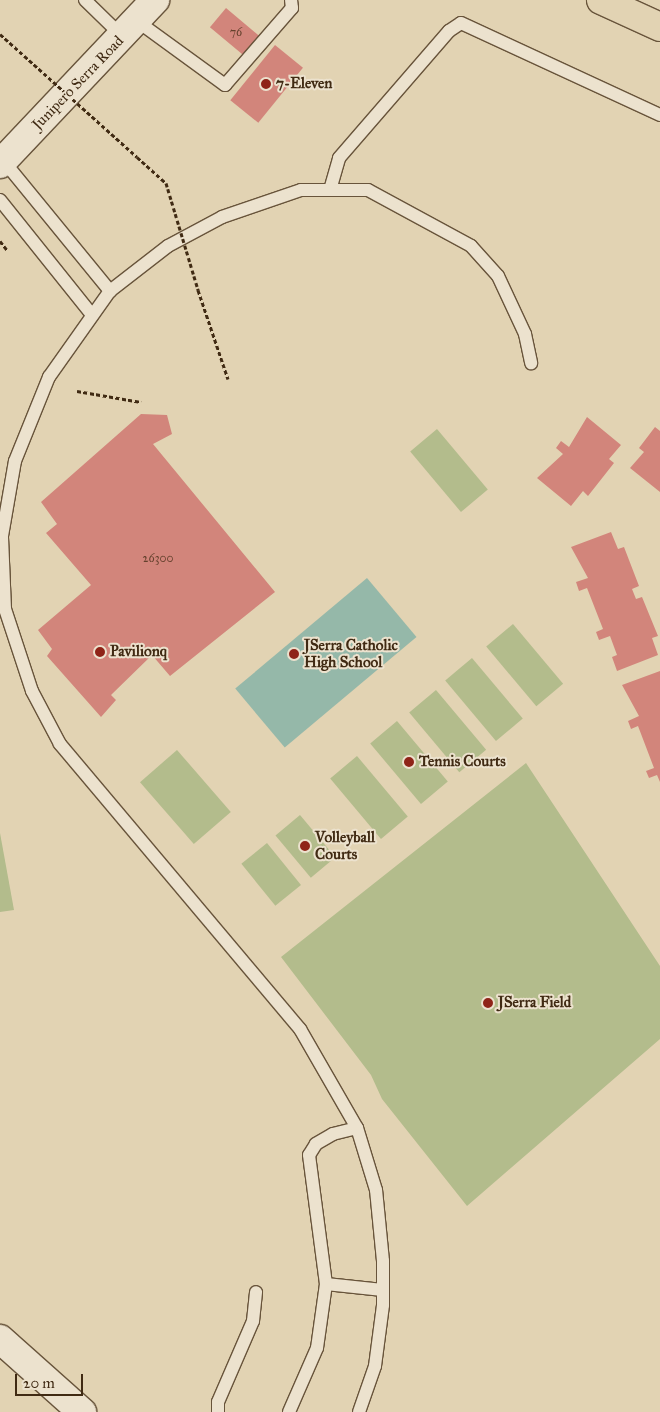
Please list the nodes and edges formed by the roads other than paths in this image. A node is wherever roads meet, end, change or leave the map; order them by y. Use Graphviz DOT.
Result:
graph roads {
  1 [pos="85,0"];
  2 [pos="154,0"];
  3 [pos="291,0"];
  4 [pos="601,0"];
  5 [pos="660,27"];
  6 [pos="130,29"];
  7 [pos="660,115"];
  8 [pos="1,160"];
  9 [pos="330,190"];
  10 [pos="0,200"];
  11 [pos="110,291"];
  12 [pos="92,315"];
  13 [pos="531,362"];
  14 [pos="357,1128"];
  15 [pos="326,1284"];
  16 [pos="383,1290"];
  17 [pos="256,1292"];
  18 [pos="0,1340"];
  19 [pos="82,1412"];
  20 [pos="218,1412"];
  21 [pos="289,1412"];
  22 [pos="360,1412"];
  1 -- 6 [label="lane"];
  2 -- 6 [label="main road, Junipero Serra Road"];
  3 -- 6 [label="lane"];
  4 -- 5 [label="highway"];
  6 -- 8 [label="main road, Junipero Serra Road"];
  7 -- 9 [label="lane"];
  8 -- 11 [label="lane"];
  9 -- 11 [label="lane"];
  9 -- 13 [label="lane"];
  10 -- 12 [label="lane"];
  11 -- 12 [label="lane"];
  12 -- 14 [label="lane"];
  14 -- 15 [label="lane"];
  14 -- 16 [label="lane"];
  15 -- 16 [label="lane"];
  15 -- 21 [label="lane"];
  16 -- 22 [label="lane"];
  17 -- 20 [label="lane"];
  18 -- 19 [label="main road"];
}
